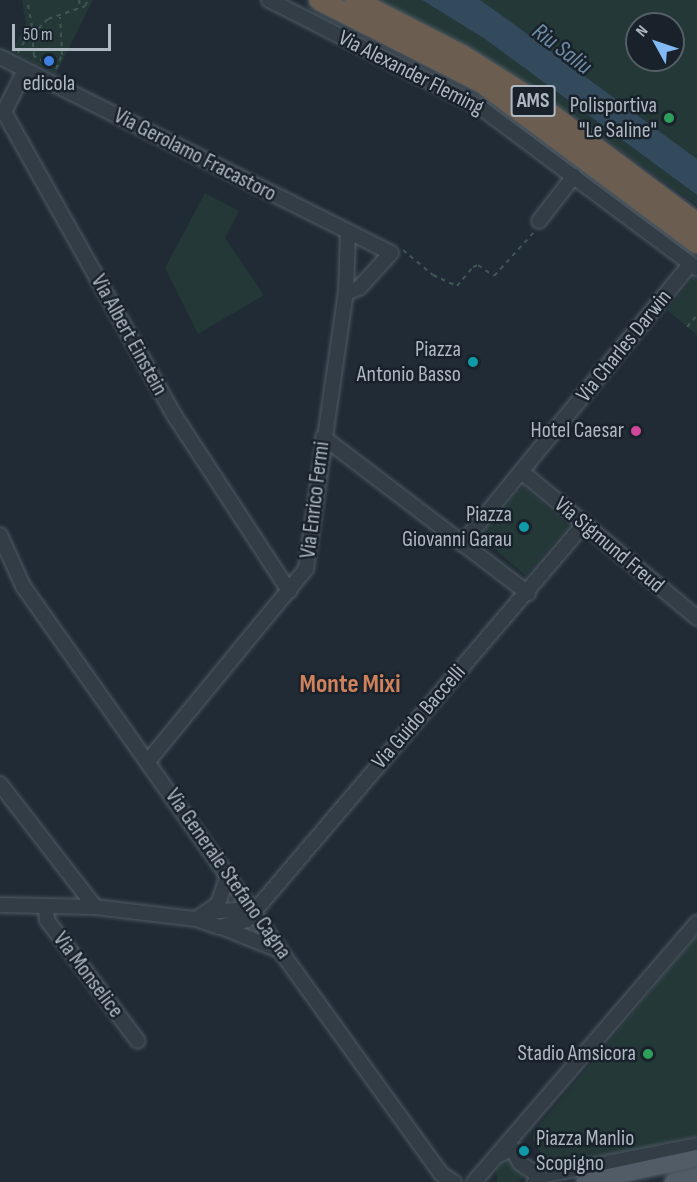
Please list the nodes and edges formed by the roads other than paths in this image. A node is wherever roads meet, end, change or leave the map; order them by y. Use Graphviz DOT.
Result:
graph roads {
  1 [pos="269,0"];
  2 [pos="319,0"];
  3 [pos="355,0"];
  4 [pos="6,60"];
  5 [pos="37,76"];
  6 [pos="574,176"];
  7 [pos="697,223"];
  8 [pos="538,227"];
  9 [pos="348,232"];
  10 [pos="697,243"];
  11 [pos="694,266"];
  12 [pos="346,293"];
  13 [pos="323,437"];
  14 [pos="522,472"];
  15 [pos="584,524"];
  16 [pos="0,535"];
  17 [pos="462,544"];
  18 [pos="0,556"];
  19 [pos="16,573"];
  20 [pos="290,591"];
  21 [pos="528,593"];
  22 [pos="697,618"];
  23 [pos="149,760"];
  24 [pos="0,784"];
  25 [pos="228,875"];
  26 [pos="0,905"];
  27 [pos="46,906"];
  28 [pos="95,907"];
  29 [pos="252,909"];
  30 [pos="202,916"];
  31 [pos="697,923"];
  32 [pos="219,927"];
  33 [pos="281,951"];
  34 [pos="138,1041"];
  35 [pos="697,1145"];
  36 [pos="496,1157"];
  37 [pos="697,1158"];
  38 [pos="697,1177"];
  39 [pos="441,1178"];
  40 [pos="538,1180"];
  41 [pos="475,1181"];
  42 [pos="454,1182"];
  43 [pos="585,1182"];
  44 [pos="673,1182"];
  1 -- 6 [label="street, Via Alexander Fleming"];
  2 -- 10 [label="highway, AMS"];
  3 -- 7 [label="highway, AMS"];
  4 -- 5 [label="street, Via Gerolamo Fracastoro"];
  5 -- 9 [label="street, Via Gerolamo Fracastoro"];
  5 -- 20 [label="street, Via Albert Einstein"];
  6 -- 8 [label="street"];
  6 -- 11 [label="street, Via Alexander Fleming"];
  9 -- 12 [label="street, Via Enrico Fermi"];
  9 -- 12 [label="street, Via Gerolamo Fracastoro"];
  11 -- 14 [label="street, Via Charles Darwin"];
  12 -- 13 [label="street, Via Enrico Fermi"];
  13 -- 17 [label="street"];
  13 -- 20 [label="street, Via Enrico Fermi"];
  14 -- 15 [label="street, Via Sigmund Freud"];
  14 -- 17 [label="street, Via Charles Darwin"];
  15 -- 21 [label="street, Via Guido Baccelli"];
  15 -- 22 [label="street, Via Sigmund Freud"];
  16 -- 19 [label="street, Via Generale Stefano Cagna"];
  17 -- 21 [label="street"];
  18 -- 19 [label="street, Via Generale Stefano Cagna"];
  19 -- 23 [label="street, Via Generale Stefano Cagna"];
  20 -- 23 [label="street, Via Enrico Fermi"];
  21 -- 29 [label="street, Via Guido Baccelli"];
  23 -- 25 [label="street, Via Generale Stefano Cagna"];
  24 -- 28 [label="street"];
  25 -- 29 [label="street, Via Generale Stefano Cagna"];
  25 -- 30 [label="street"];
  26 -- 27 [label="street"];
  27 -- 28 [label="street"];
  27 -- 34 [label="street, Via Monselice"];
  28 -- 30 [label="street"];
  29 -- 30 [label="street"];
  29 -- 32 [label="street, Via Guido Baccelli"];
  29 -- 33 [label="street, Via Generale Stefano Cagna"];
  30 -- 32 [label="street"];
  31 -- 36 [label="street"];
  32 -- 33 [label="street"];
  33 -- 39 [label="street, Via Generale Stefano Cagna"];
  35 -- 40 [label="street"];
  36 -- 40 [label="street"];
  36 -- 41 [label="street"];
  37 -- 43 [label="main road"];
  38 -- 44 [label="main road"];
  39 -- 42 [label="street, Via Generale Stefano Cagna"];
}
